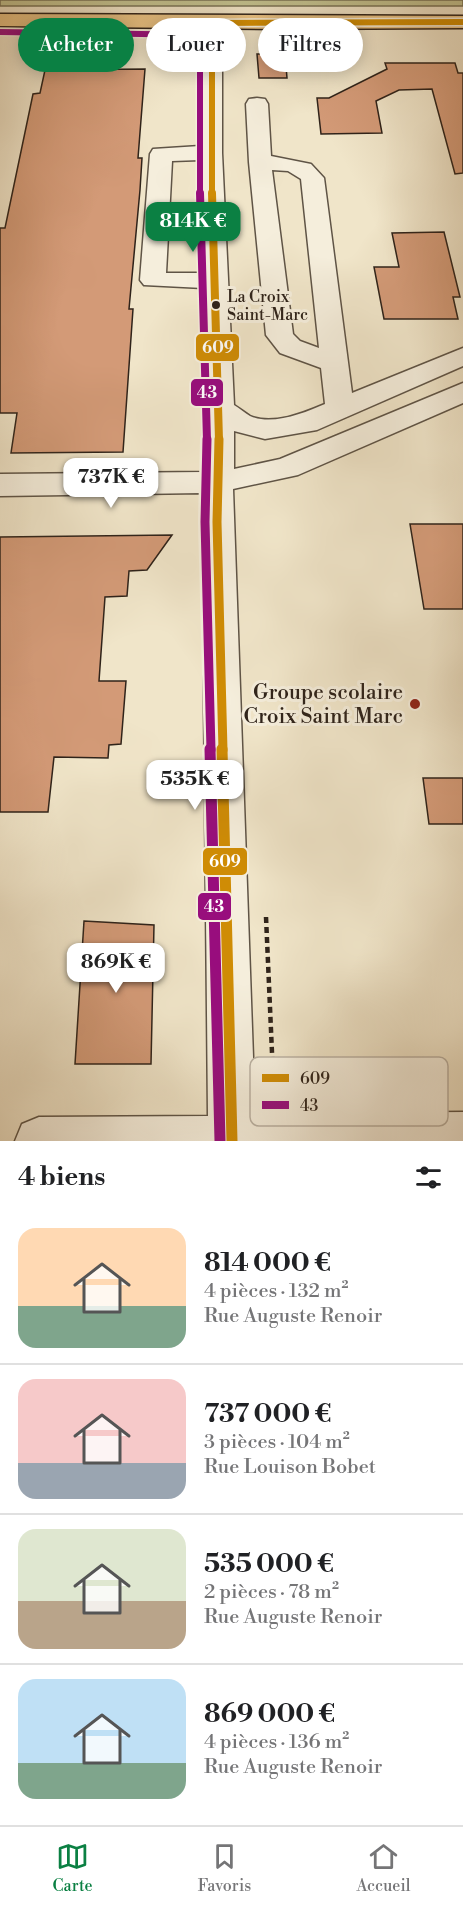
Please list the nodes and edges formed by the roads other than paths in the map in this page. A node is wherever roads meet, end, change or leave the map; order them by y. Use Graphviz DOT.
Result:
graph roads {
  1 [pos="0,20"];
  2 [pos="146,22"];
  3 [pos="463,22"];
  4 [pos="246,23"];
  5 [pos="212,72"];
  6 [pos="257,104"];
  7 [pos="211,153"];
  8 [pos="260,162"];
  9 [pos="216,281"];
  10 [pos="463,356"];
  11 [pos="335,364"];
  12 [pos="463,392"];
  13 [pos="463,402"];
  14 [pos="431,406"];
  15 [pos="220,409"];
  16 [pos="340,410"];
  17 [pos="219,482"];
  18 [pos="0,486"];
  19 [pos="460,1137"];
  20 [pos="232,1140"];
  21 [pos="39,1141"];
  1 -- 2 [label="main road"];
  3 -- 4 [label="main road"];
  5 -- 7 [label="street"];
  6 -- 8 [label="street"];
  7 -- 9 [label="street"];
  7 -- 9 [label="street"];
  8 -- 11 [label="street"];
  8 -- 11 [label="street"];
  9 -- 15 [label="street"];
  10 -- 16 [label="street"];
  11 -- 16 [label="street"];
  12 -- 14 [label="street"];
  13 -- 14 [label="street"];
  14 -- 17 [label="street"];
  15 -- 16 [label="street"];
  15 -- 17 [label="street"];
  17 -- 18 [label="street"];
  17 -- 20 [label="street"];
  19 -- 20 [label="street"];
  20 -- 21 [label="street"];
}
